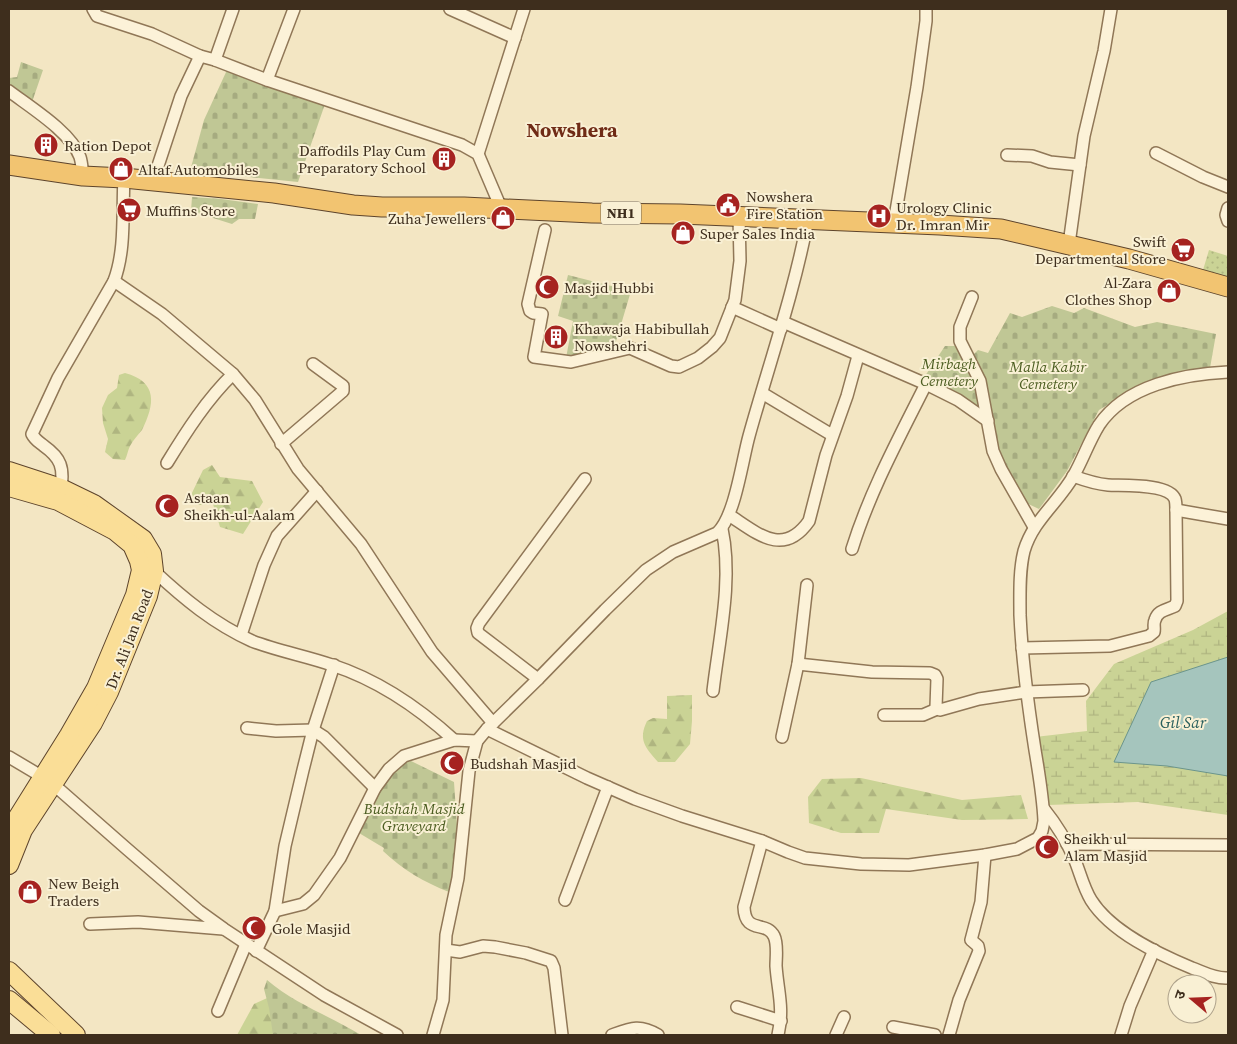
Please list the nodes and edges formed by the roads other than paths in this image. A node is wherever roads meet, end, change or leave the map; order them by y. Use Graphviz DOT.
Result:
graph roads {
  1 [pos="93,9"];
  2 [pos="233,9"];
  3 [pos="294,9"];
  4 [pos="450,9"];
  5 [pos="524,9"];
  6 [pos="926,9"];
  7 [pos="1111,9"];
  8 [pos="515,38"];
  9 [pos="200,56"];
  10 [pos="215,60"];
  11 [pos="267,80"];
  12 [pos="9,90"];
  13 [pos="1156,153"];
  14 [pos="478,154"];
  15 [pos="1007,155"];
  16 [pos="9,164"];
  17 [pos="1080,165"];
  18 [pos="83,176"];
  19 [pos="124,178"];
  20 [pos="153,181"];
  21 [pos="1228,187"];
  22 [pos="501,208"];
  23 [pos="1228,208"];
  24 [pos="739,217"];
  25 [pos="808,219"];
  26 [pos="1228,220"];
  27 [pos="894,223"];
  28 [pos="545,230"];
  29 [pos="1069,244"];
  30 [pos="114,281"];
  31 [pos="1228,287"];
  32 [pos="972,297"];
  33 [pos="732,307"];
  34 [pos="782,325"];
  35 [pos="858,356"];
  36 [pos="313,364"];
  37 [pos="1228,372"];
  38 [pos="233,374"];
  39 [pos="926,384"];
  40 [pos="762,393"];
  41 [pos="988,421"];
  42 [pos="832,435"];
  43 [pos="282,444"];
  44 [pos="167,463"];
  45 [pos="9,471"];
  46 [pos="1073,476"];
  47 [pos="584,479"];
  48 [pos="9,488"];
  49 [pos="61,488"];
  50 [pos="317,491"];
  51 [pos="1176,510"];
  52 [pos="729,515"];
  53 [pos="1228,519"];
  54 [pos="1034,527"];
  55 [pos="722,529"];
  56 [pos="852,549"];
  57 [pos="154,571"];
  58 [pos="807,584"];
  59 [pos="240,635"];
  60 [pos="1022,648"];
  61 [pos="798,664"];
  62 [pos="334,665"];
  63 [pos="538,679"];
  64 [pos="1083,690"];
  65 [pos="713,691"];
  66 [pos="1026,692"];
  67 [pos="937,709"];
  68 [pos="884,715"];
  69 [pos="490,726"];
  70 [pos="247,728"];
  71 [pos="313,730"];
  72 [pos="782,738"];
  73 [pos="454,740"];
  74 [pos="477,741"];
  75 [pos="9,757"];
  76 [pos="47,780"];
  77 [pos="608,787"];
  78 [pos="376,788"];
  79 [pos="1044,809"];
  80 [pos="9,831"];
  81 [pos="762,841"];
  82 [pos="1066,844"];
  83 [pos="1228,845"];
  84 [pos="985,855"];
  85 [pos="9,865"];
  86 [pos="566,900"];
  87 [pos="275,911"];
  88 [pos="90,924"];
  89 [pos="224,929"];
  90 [pos="246,944"];
  91 [pos="256,950"];
  92 [pos="446,950"];
  93 [pos="1154,950"];
  94 [pos="9,971"];
  95 [pos="1228,978"];
  96 [pos="9,1000"];
  97 [pos="737,1007"];
  98 [pos="218,1012"];
  99 [pos="844,1017"];
  100 [pos="781,1021"];
  101 [pos="893,1027"];
  102 [pos="51,1035"];
  103 [pos="76,1035"];
  104 [pos="397,1035"];
  105 [pos="433,1035"];
  106 [pos="562,1035"];
  107 [pos="612,1035"];
  108 [pos="658,1035"];
  109 [pos="778,1035"];
  110 [pos="836,1035"];
  111 [pos="935,1035"];
  112 [pos="949,1035"];
  113 [pos="1121,1035"];
  1 -- 9 [label="street"];
  2 -- 10 [label="street"];
  3 -- 11 [label="street"];
  4 -- 8 [label="street"];
  5 -- 8 [label="street"];
  6 -- 27 [label="street"];
  7 -- 17 [label="street"];
  8 -- 14 [label="street"];
  9 -- 10 [label="street"];
  9 -- 20 [label="street"];
  10 -- 11 [label="street"];
  11 -- 14 [label="street"];
  12 -- 18 [label="street"];
  13 -- 21 [label="street"];
  14 -- 22 [label="street"];
  15 -- 17 [label="street"];
  16 -- 18 [label="highway, NH1"];
  17 -- 29 [label="street"];
  18 -- 19 [label="highway, NH1"];
  19 -- 20 [label="highway, NH1"];
  19 -- 30 [label="street"];
  20 -- 22 [label="highway, NH1"];
  22 -- 24 [label="highway, NH1"];
  23 -- 26 [label="street"];
  24 -- 25 [label="highway, NH1"];
  24 -- 33 [label="street"];
  25 -- 27 [label="highway, NH1"];
  25 -- 34 [label="street"];
  27 -- 29 [label="highway, NH1"];
  28 -- 33 [label="street"];
  29 -- 31 [label="highway, NH1"];
  30 -- 38 [label="street"];
  30 -- 49 [label="street"];
  32 -- 41 [label="street"];
  33 -- 34 [label="street"];
  34 -- 35 [label="street"];
  34 -- 40 [label="street"];
  35 -- 39 [label="street"];
  35 -- 42 [label="street"];
  36 -- 43 [label="street"];
  37 -- 46 [label="street"];
  38 -- 43 [label="street"];
  38 -- 44 [label="street"];
  39 -- 41 [label="street"];
  39 -- 56 [label="street"];
  40 -- 42 [label="street"];
  40 -- 52 [label="street"];
  41 -- 54 [label="street"];
  42 -- 52 [label="street"];
  43 -- 50 [label="street"];
  45 -- 49 [label="main road, Dr. Ali Jan Road"];
  46 -- 51 [label="street"];
  46 -- 54 [label="street"];
  47 -- 63 [label="street"];
  48 -- 76 [label="main road, Dr. Ali Jan Road"];
  49 -- 57 [label="main road, Dr. Ali Jan Road"];
  50 -- 59 [label="street"];
  50 -- 69 [label="street"];
  51 -- 53 [label="street"];
  51 -- 60 [label="street"];
  52 -- 55 [label="street"];
  54 -- 60 [label="street"];
  55 -- 63 [label="street"];
  55 -- 65 [label="street"];
  57 -- 59 [label="street"];
  57 -- 76 [label="main road, Dr. Ali Jan Road"];
  58 -- 61 [label="street"];
  59 -- 62 [label="street"];
  60 -- 66 [label="street"];
  61 -- 67 [label="street"];
  61 -- 72 [label="street"];
  62 -- 71 [label="street"];
  62 -- 73 [label="street"];
  63 -- 69 [label="street"];
  64 -- 66 [label="street"];
  66 -- 67 [label="street"];
  66 -- 79 [label="street"];
  67 -- 68 [label="street"];
  69 -- 74 [label="street"];
  69 -- 77 [label="street"];
  70 -- 71 [label="street"];
  71 -- 78 [label="street"];
  71 -- 87 [label="street"];
  73 -- 74 [label="street"];
  73 -- 78 [label="street"];
  74 -- 92 [label="street"];
  75 -- 76 [label="street"];
  76 -- 80 [label="main road, Dr. Ali Jan Road"];
  76 -- 85 [label="main road, Dr. Ali Jan Road"];
  76 -- 89 [label="street"];
  77 -- 81 [label="street"];
  77 -- 86 [label="street"];
  78 -- 87 [label="street"];
  79 -- 82 [label="street"];
  79 -- 84 [label="street"];
  81 -- 84 [label="street"];
  81 -- 100 [label="street"];
  82 -- 83 [label="street"];
  82 -- 93 [label="street"];
  84 -- 112 [label="street"];
  87 -- 91 [label="street"];
  88 -- 89 [label="street"];
  89 -- 90 [label="street"];
  90 -- 91 [label="street"];
  90 -- 98 [label="street"];
  91 -- 104 [label="street"];
  92 -- 105 [label="street"];
  92 -- 106 [label="street"];
  93 -- 95 [label="street"];
  93 -- 113 [label="street"];
  94 -- 103 [label="main road"];
  96 -- 102 [label="main road"];
  97 -- 100 [label="street"];
  99 -- 110 [label="street"];
  100 -- 109 [label="street"];
  101 -- 111 [label="street"];
  107 -- 108 [label="street"];
}
